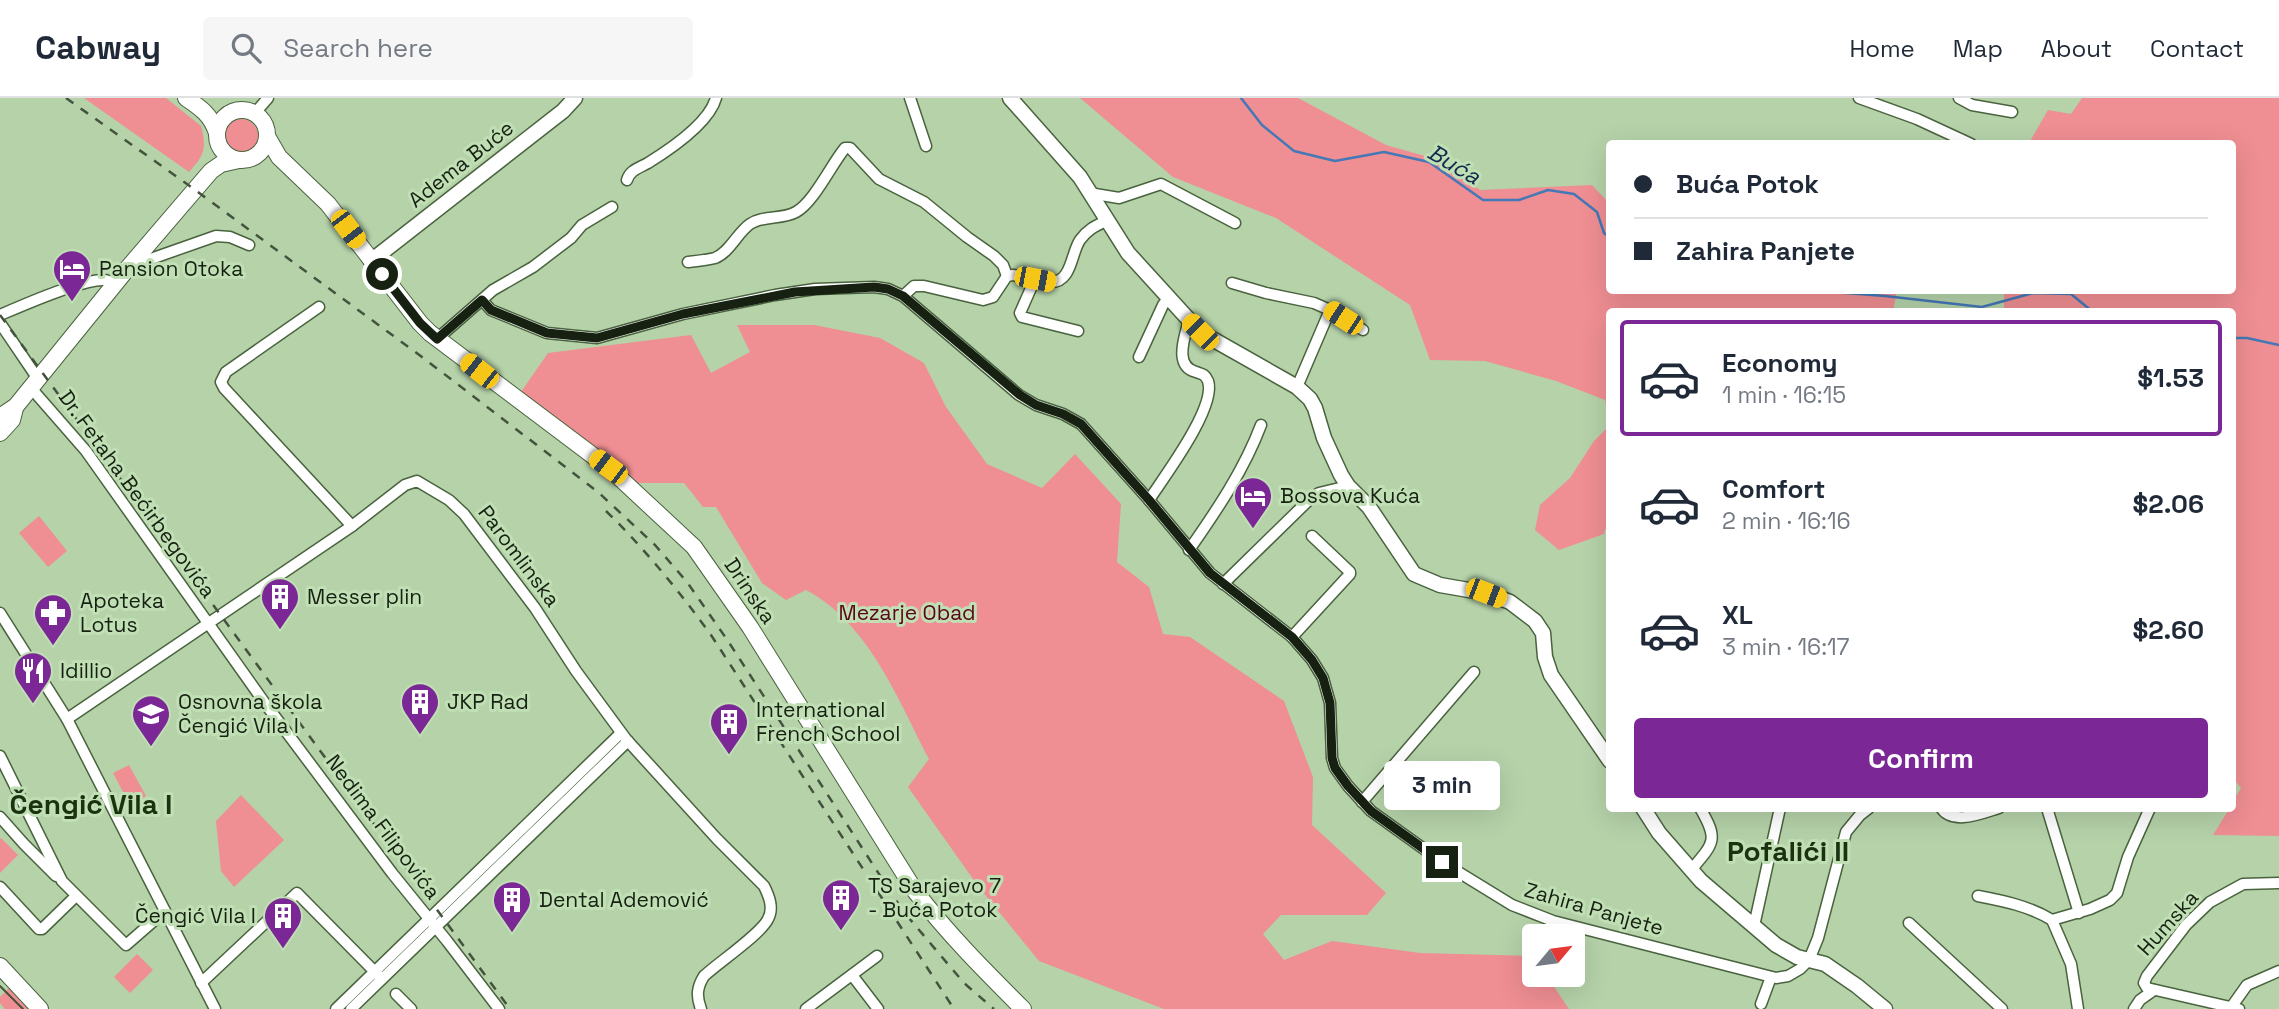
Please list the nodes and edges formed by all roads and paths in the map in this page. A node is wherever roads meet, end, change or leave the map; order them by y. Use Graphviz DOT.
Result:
graph roads {
  1 [pos="186,98"];
  2 [pos="268,98"];
  3 [pos="575,98"];
  4 [pos="716,98"];
  5 [pos="910,98"];
  6 [pos="1010,98"];
  7 [pos="1859,98"];
  8 [pos="1959,98"];
  9 [pos="1891,103"];
  10 [pos="205,111"];
  11 [pos="230,112"];
  12 [pos="2012,112"];
  13 [pos="255,113"];
  14 [pos="217,137"];
  15 [pos="268,138"];
  16 [pos="1963,140"];
  17 [pos="926,146"];
  18 [pos="279,157"];
  19 [pos="247,159"];
  20 [pos="211,171"];
  21 [pos="627,180"];
  22 [pos="1089,192"];
  23 [pos="612,206"];
  24 [pos="1106,220"];
  25 [pos="1235,223"];
  26 [pos="249,245"];
  27 [pos="137,258"];
  28 [pos="372,261"];
  29 [pos="688,262"];
  30 [pos="1007,276"];
  31 [pos="1035,279"];
  32 [pos="1232,283"];
  33 [pos="116,284"];
  34 [pos="903,296"];
  35 [pos="1169,297"];
  36 [pos="482,300"];
  37 [pos="319,307"];
  38 [pos="1331,310"];
  39 [pos="0,315"];
  40 [pos="1189,320"];
  41 [pos="0,323"];
  42 [pos="1363,330"];
  43 [pos="1078,331"];
  44 [pos="437,339"];
  45 [pos="1139,357"];
  46 [pos="35,383"];
  47 [pos="1297,387"];
  48 [pos="16,406"];
  49 [pos="0,417"];
  50 [pos="1261,425"];
  51 [pos="0,433"];
  52 [pos="1345,480"];
  53 [pos="1149,500"];
  54 [pos="352,526"];
  55 [pos="1312,536"];
  56 [pos="1189,550"];
  57 [pos="1223,584"];
  58 [pos="0,613"];
  59 [pos="207,624"];
  60 [pos="4,630"];
  61 [pos="1292,637"];
  62 [pos="1474,672"];
  63 [pos="67,719"];
  64 [pos="625,737"];
  65 [pos="1606,755"];
  66 [pos="0,756"];
  67 [pos="1362,802"];
  68 [pos="1646,812"];
  69 [pos="1702,812"];
  70 [pos="1779,812"];
  71 [pos="1864,812"];
  72 [pos="1943,812"];
  73 [pos="1983,812"];
  74 [pos="2048,812"];
  75 [pos="2148,812"];
  76 [pos="0,817"];
  77 [pos="1691,870"];
  78 [pos="62,881"];
  79 [pos="2279,883"];
  80 [pos="0,887"];
  81 [pos="76,896"];
  82 [pos="1978,896"];
  83 [pos="165,911"];
  84 [pos="2079,913"];
  85 [pos="2052,919"];
  86 [pos="432,923"];
  87 [pos="1909,923"];
  88 [pos="1754,926"];
  89 [pos="877,956"];
  90 [pos="1809,960"];
  91 [pos="0,966"];
  92 [pos="2279,972"];
  93 [pos="378,975"];
  94 [pos="852,975"];
  95 [pos="1771,977"];
  96 [pos="201,983"];
  97 [pos="2154,990"];
  98 [pos="396,994"];
  99 [pos="1761,1004"];
  100 [pos="2233,1008"];
  101 [pos="40,1009"];
  102 [pos="215,1009"];
  103 [pos="336,1009"];
  104 [pos="351,1009"];
  105 [pos="411,1009"];
  106 [pos="499,1009"];
  107 [pos="701,1009"];
  108 [pos="806,1009"];
  109 [pos="878,1009"];
  110 [pos="1023,1009"];
  111 [pos="1885,1009"];
  112 [pos="2002,1009"];
  113 [pos="2078,1009"];
  114 [pos="2134,1009"];
  1 -- 10 [label="main road"];
  2 -- 13 [label="street"];
  3 -- 28 [label="street, Adema Buće"];
  4 -- 21 [label="street"];
  5 -- 17 [label="street"];
  6 -- 22 [label="street"];
  7 -- 9 [label="street"];
  8 -- 12 [label="street"];
  9 -- 16 [label="street"];
  10 -- 11 [label="main road"];
  10 -- 14 [label="main road"];
  11 -- 13 [label="main road"];
  11 -- 14 [label="main road"];
  13 -- 15 [label="main road"];
  14 -- 19 [label="main road"];
  14 -- 20 [label="main road"];
  15 -- 18 [label="main road, Drinska"];
  15 -- 19 [label="main road"];
  18 -- 19 [label="main road"];
  18 -- 28 [label="main road, Drinska"];
  19 -- 20 [label="main road"];
  20 -- 27 [label="main road"];
  22 -- 24 [label="street"];
  22 -- 25 [label="street"];
  23 -- 36 [label="street"];
  24 -- 31 [label="street"];
  24 -- 35 [label="street"];
  26 -- 27 [label="street"];
  27 -- 33 [label="main road"];
  28 -- 44 [label="main road, Drinska"];
  29 -- 30 [label="street"];
  30 -- 31 [label="street"];
  30 -- 34 [label="street"];
  31 -- 43 [label="street"];
  32 -- 38 [label="street"];
  33 -- 39 [label="street"];
  33 -- 46 [label="main road"];
  34 -- 36 [label="street, Zahira Panjete"];
  34 -- 53 [label="street, Zahira Panjete"];
  35 -- 40 [label="street"];
  35 -- 45 [label="street"];
  36 -- 44 [label="street"];
  37 -- 54 [label="street"];
  38 -- 42 [label="street"];
  38 -- 47 [label="street"];
  40 -- 47 [label="street"];
  40 -- 53 [label="street"];
  41 -- 46 [label="street, Dr. Fetaha Bećirbegovića"];
  44 -- 110 [label="main road, Drinska"];
  46 -- 48 [label="main road"];
  46 -- 59 [label="street, Dr. Fetaha Bećirbegovića"];
  47 -- 52 [label="street"];
  48 -- 49 [label="main road"];
  48 -- 51 [label="main road"];
  50 -- 56 [label="street"];
  52 -- 57 [label="street"];
  52 -- 65 [label="street"];
  53 -- 56 [label="street, Zahira Panjete"];
  54 -- 59 [label="street, Paromlinska"];
  54 -- 64 [label="street, Paromlinska"];
  55 -- 61 [label="street"];
  56 -- 57 [label="street, Zahira Panjete"];
  57 -- 61 [label="street, Zahira Panjete"];
  58 -- 60 [label="street"];
  59 -- 63 [label="street, Dr. Fetaha Bećirbegovića"];
  59 -- 86 [label="street, Nedima Filipovića"];
  60 -- 63 [label="street"];
  61 -- 67 [label="street, Zahira Panjete"];
  62 -- 67 [label="street"];
  63 -- 83 [label="street"];
  64 -- 86 [label="street, Nedima Filipovića"];
  64 -- 107 [label="street, Paromlinska"];
  66 -- 78 [label="street"];
  67 -- 95 [label="street, Zahira Panjete"];
  68 -- 77 [label="street"];
  69 -- 77 [label="street"];
  70 -- 88 [label="street"];
  71 -- 90 [label="street"];
  72 -- 73 [label="street"];
  74 -- 84 [label="street"];
  75 -- 84 [label="street"];
  76 -- 78 [label="street"];
  77 -- 88 [label="street"];
  78 -- 81 [label="street"];
  79 -- 97 [label="street, Humska"];
  80 -- 81 [label="street"];
  81 -- 83 [label="street"];
  82 -- 85 [label="street"];
  83 -- 96 [label="street"];
  84 -- 85 [label="street"];
  85 -- 113 [label="street"];
  86 -- 93 [label="street"];
  86 -- 106 [label="street, Nedima Filipovića"];
  87 -- 112 [label="street"];
  88 -- 90 [label="street"];
  89 -- 94 [label="street"];
  90 -- 95 [label="street"];
  90 -- 111 [label="street"];
  91 -- 101 [label="main road"];
  92 -- 100 [label="street, Humska"];
  93 -- 96 [label="street"];
  93 -- 103 [label="street"];
  93 -- 104 [label="street"];
  94 -- 108 [label="street"];
  94 -- 109 [label="street"];
  95 -- 99 [label="street"];
  96 -- 102 [label="street"];
  97 -- 100 [label="street, Humska"];
  97 -- 114 [label="street, Humska"];
  98 -- 105 [label="street"];
}
